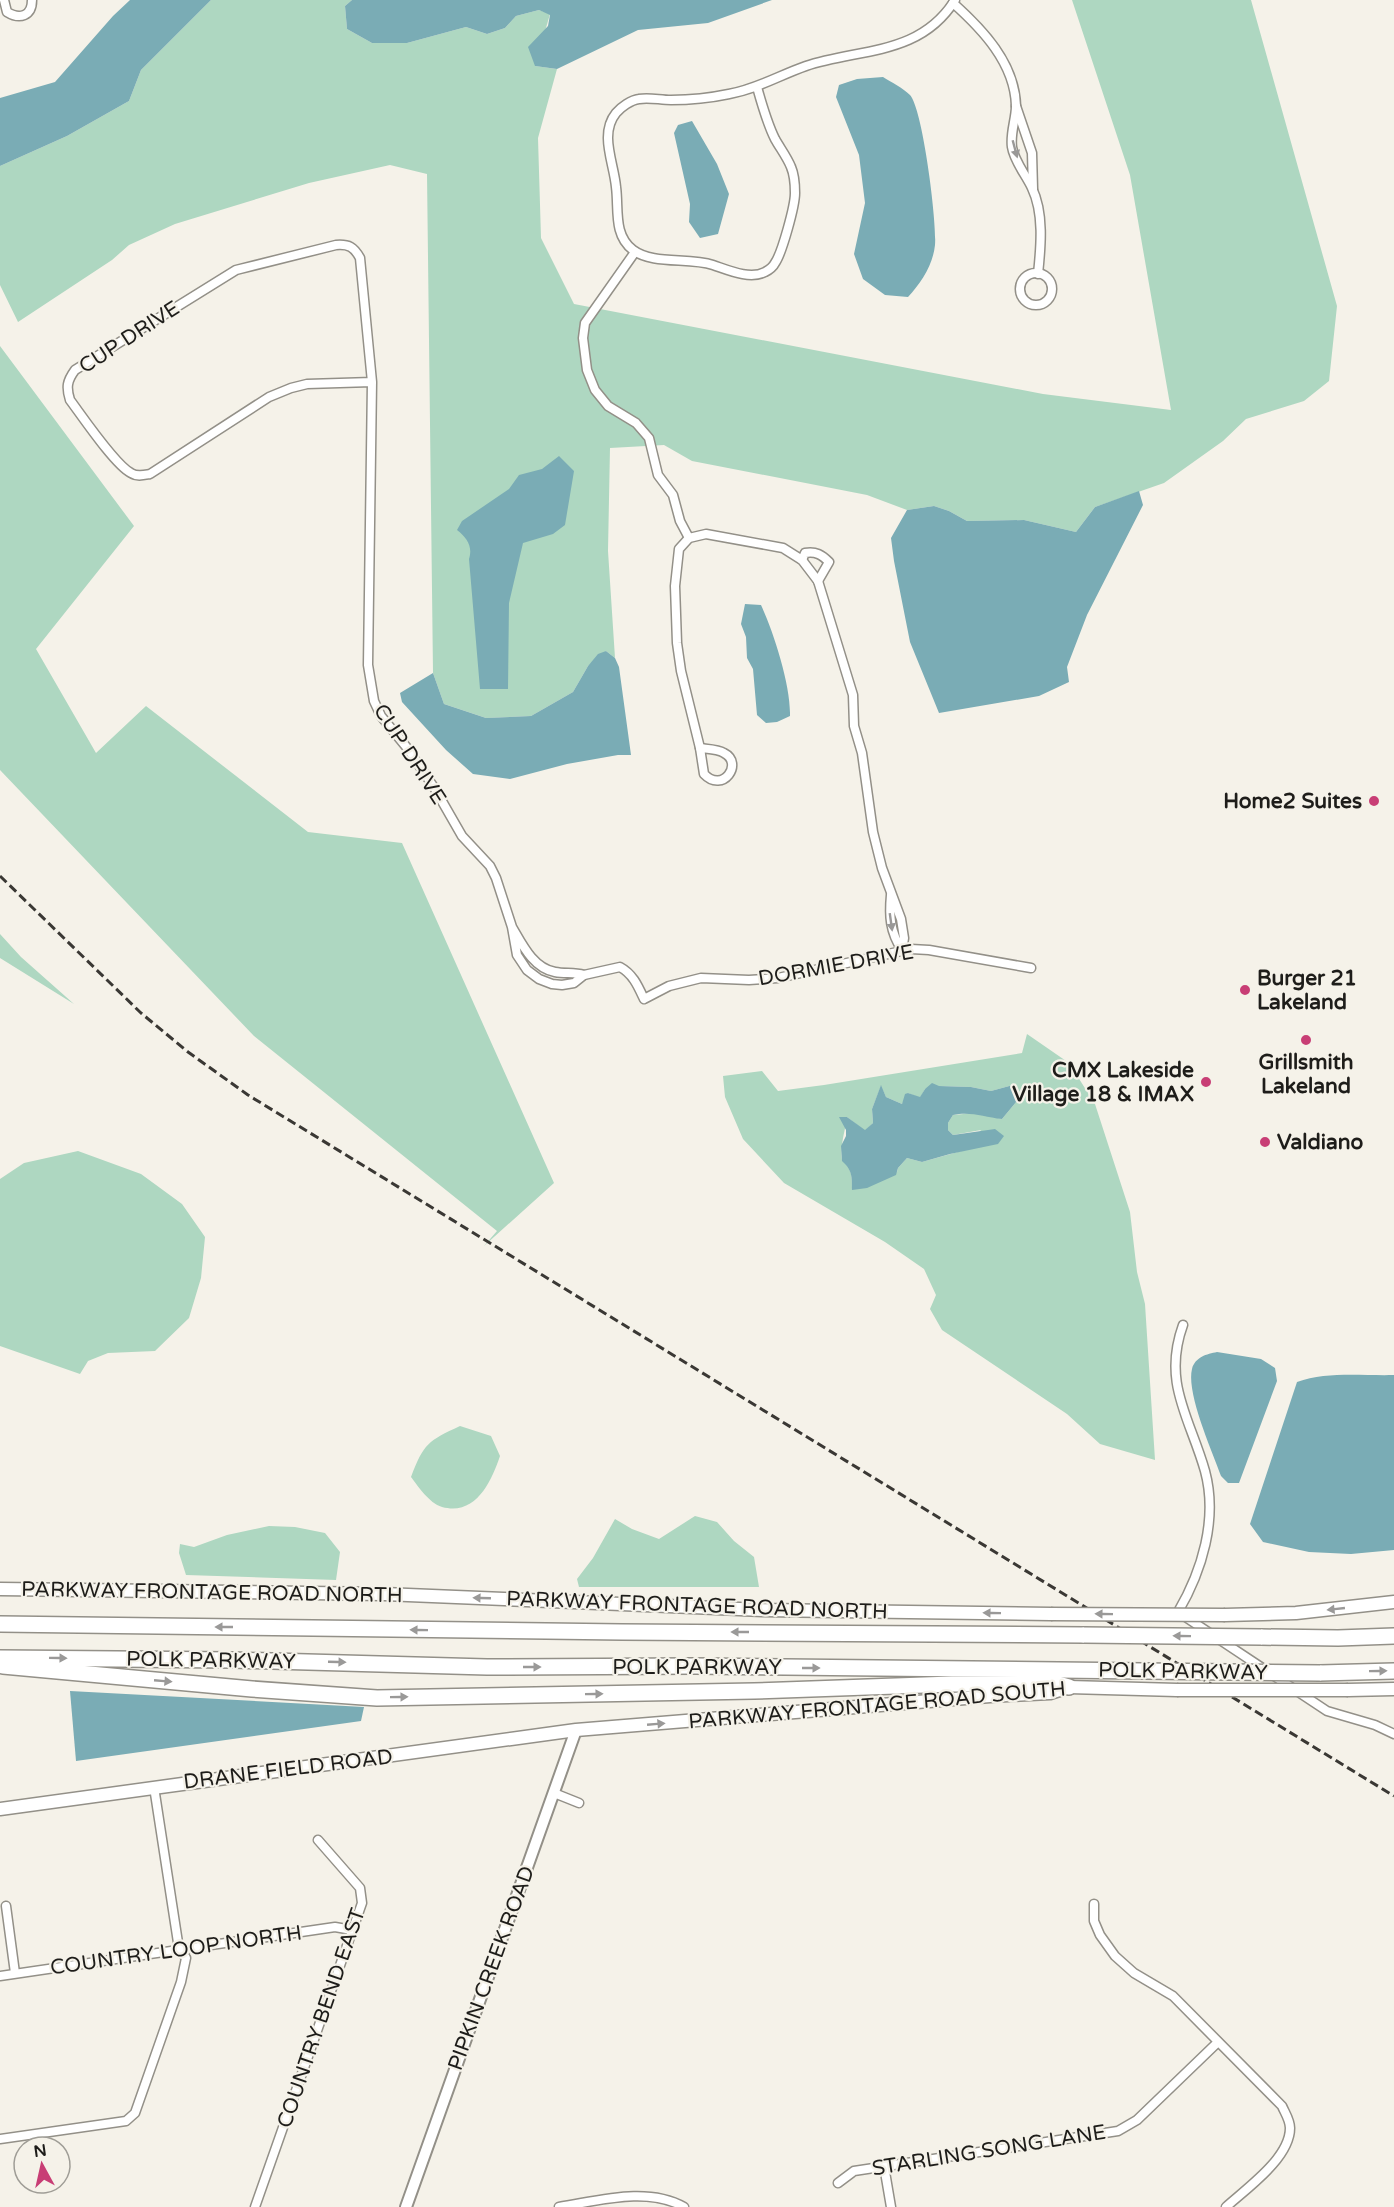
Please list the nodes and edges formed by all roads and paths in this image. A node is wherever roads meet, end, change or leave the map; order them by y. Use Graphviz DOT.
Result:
graph roads {
  1 [pos="4,0"];
  2 [pos="32,0"];
  3 [pos="954,2"];
  4 [pos="757,87"];
  5 [pos="1016,105"];
  6 [pos="1033,190"];
  7 [pos="635,252"];
  8 [pos="1038,274"];
  9 [pos="372,382"];
  10 [pos="689,538"];
  11 [pos="802,560"];
  12 [pos="818,581"];
  13 [pos="700,748"];
  14 [pos="512,927"];
  15 [pos="902,950"];
  16 [pos="1031,968"];
  17 [pos="547,969"];
  18 [pos="584,975"];
  19 [pos="542,980"];
  20 [pos="1183,1325"];
  21 [pos="0,1589"];
  22 [pos="1394,1602"];
  23 [pos="0,1624"];
  24 [pos="1394,1627"];
  25 [pos="1394,1636"];
  26 [pos="1318,1638"];
  27 [pos="0,1658"];
  28 [pos="0,1666"];
  29 [pos="1394,1671"];
  30 [pos="1069,1687"];
  31 [pos="1394,1689"];
  32 [pos="576,1730"];
  33 [pos="1394,1734"];
  34 [pos="154,1787"];
  35 [pos="554,1793"];
  36 [pos="579,1803"];
  37 [pos="0,1809"];
  38 [pos="318,1840"];
  39 [pos="1094,1904"];
  40 [pos="6,1906"];
  41 [pos="352,1930"];
  42 [pos="179,1949"];
  43 [pos="15,1973"];
  44 [pos="0,1976"];
  45 [pos="1218,2042"];
  46 [pos="0,2139"];
  47 [pos="884,2166"];
  48 [pos="838,2184"];
  49 [pos="255,2207"];
  50 [pos="406,2207"];
  51 [pos="559,2207"];
  52 [pos="684,2207"];
  53 [pos="891,2207"];
  54 [pos="1226,2207"];
  1 -- 2 [label="street"];
  3 -- 4 [label="street"];
  3 -- 5 [label="street"];
  4 -- 7 [label="street"];
  4 -- 7 [label="street"];
  5 -- 6 [label="street"];
  5 -- 6 [label="street, one-way"];
  6 -- 8 [label="street"];
  7 -- 10 [label="street"];
  9 -- 9 [label="street, CUP DRIVE"];
  9 -- 14 [label="street, CUP DRIVE"];
  10 -- 11 [label="street"];
  10 -- 13 [label="street"];
  11 -- 12 [label="street"];
  11 -- 12 [label="street"];
  12 -- 15 [label="street"];
  13 -- 13 [label="street"];
  14 -- 17 [label="street"];
  14 -- 19 [label="street"];
  15 -- 16 [label="street, DORMIE DRIVE"];
  15 -- 18 [label="street, DORMIE DRIVE"];
  17 -- 18 [label="street"];
  17 -- 19 [label="street"];
  18 -- 19 [label="street"];
  20 -- 33 [label="street"];
  22 -- 21 [label="main road, PARKWAY FRONTAGE ROAD NORTH, one-way, bridge"];
  26 -- 23 [label="highway, POLK PARKWAY, one-way, bridge"];
  24 -- 26 [label="highway"];
  25 -- 26 [label="highway, POLK PARKWAY"];
  27 -- 29 [label="highway, POLK PARKWAY, one-way, bridge"];
  28 -- 30 [label="highway, one-way"];
  30 -- 31 [label="main road, PARKWAY FRONTAGE ROAD SOUTH, bridge"];
  32 -- 30 [label="main road, PARKWAY FRONTAGE ROAD SOUTH, one-way"];
  32 -- 34 [label="main road, DRANE FIELD ROAD"];
  32 -- 35 [label="street, PIPKIN CREEK ROAD"];
  34 -- 37 [label="main road, DRANE FIELD ROAD"];
  34 -- 42 [label="street"];
  35 -- 36 [label="street"];
  35 -- 50 [label="street, PIPKIN CREEK ROAD"];
  38 -- 41 [label="street, COUNTRY BEND EAST"];
  39 -- 45 [label="street"];
  40 -- 43 [label="street"];
  41 -- 42 [label="street, COUNTRY LOOP NORTH"];
  41 -- 49 [label="street, COUNTRY BEND EAST"];
  42 -- 43 [label="street, COUNTRY LOOP NORTH"];
  42 -- 46 [label="street"];
  43 -- 44 [label="street, COUNTRY LOOP NORTH"];
  45 -- 47 [label="street, STARLING SONG LANE"];
  45 -- 54 [label="street"];
  47 -- 48 [label="street, STARLING SONG LANE"];
  47 -- 53 [label="street"];
  51 -- 52 [label="street"];
}
